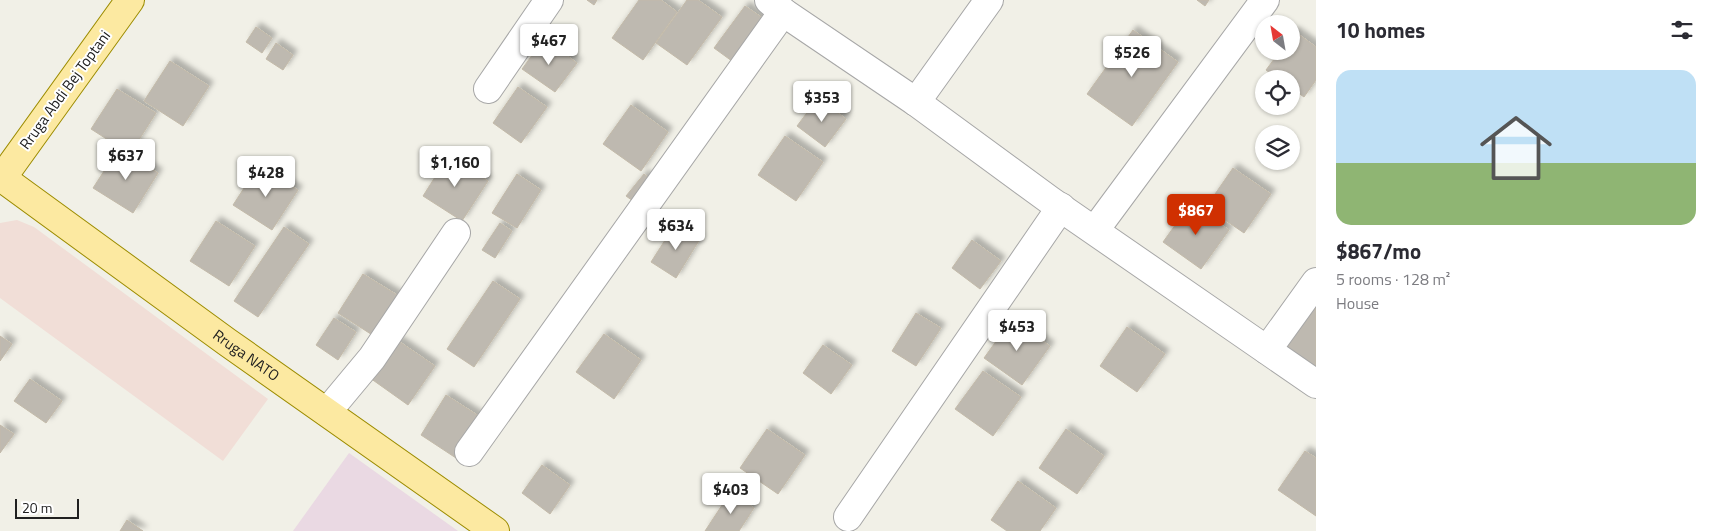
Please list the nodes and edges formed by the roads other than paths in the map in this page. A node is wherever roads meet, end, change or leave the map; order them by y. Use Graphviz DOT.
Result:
graph roads {
  1 [pos="130,0"];
  2 [pos="549,0"];
  3 [pos="989,0"];
  4 [pos="1265,0"];
  5 [pos="776,6"];
  6 [pos="488,89"];
  7 [pos="916,102"];
  8 [pos="1,179"];
  9 [pos="1061,207"];
  10 [pos="1096,230"];
  11 [pos="456,233"];
  12 [pos="1316,282"];
  13 [pos="1267,350"];
  14 [pos="1316,384"];
  15 [pos="327,412"];
  16 [pos="469,452"];
  17 [pos="848,517"];
  18 [pos="495,531"];
  1 -- 8 [label="main road, Rruga Abdi Bej Toptani"];
  2 -- 6 [label="street"];
  3 -- 7 [label="street"];
  4 -- 10 [label="street"];
  5 -- 7 [label="street"];
  5 -- 16 [label="street"];
  7 -- 9 [label="street"];
  8 -- 15 [label="main road, Rruga NATO"];
  9 -- 10 [label="street"];
  9 -- 17 [label="street"];
  10 -- 13 [label="street"];
  11 -- 15 [label="street"];
  12 -- 13 [label="street"];
  13 -- 14 [label="street"];
  15 -- 18 [label="main road, Rruga NATO"];
}
